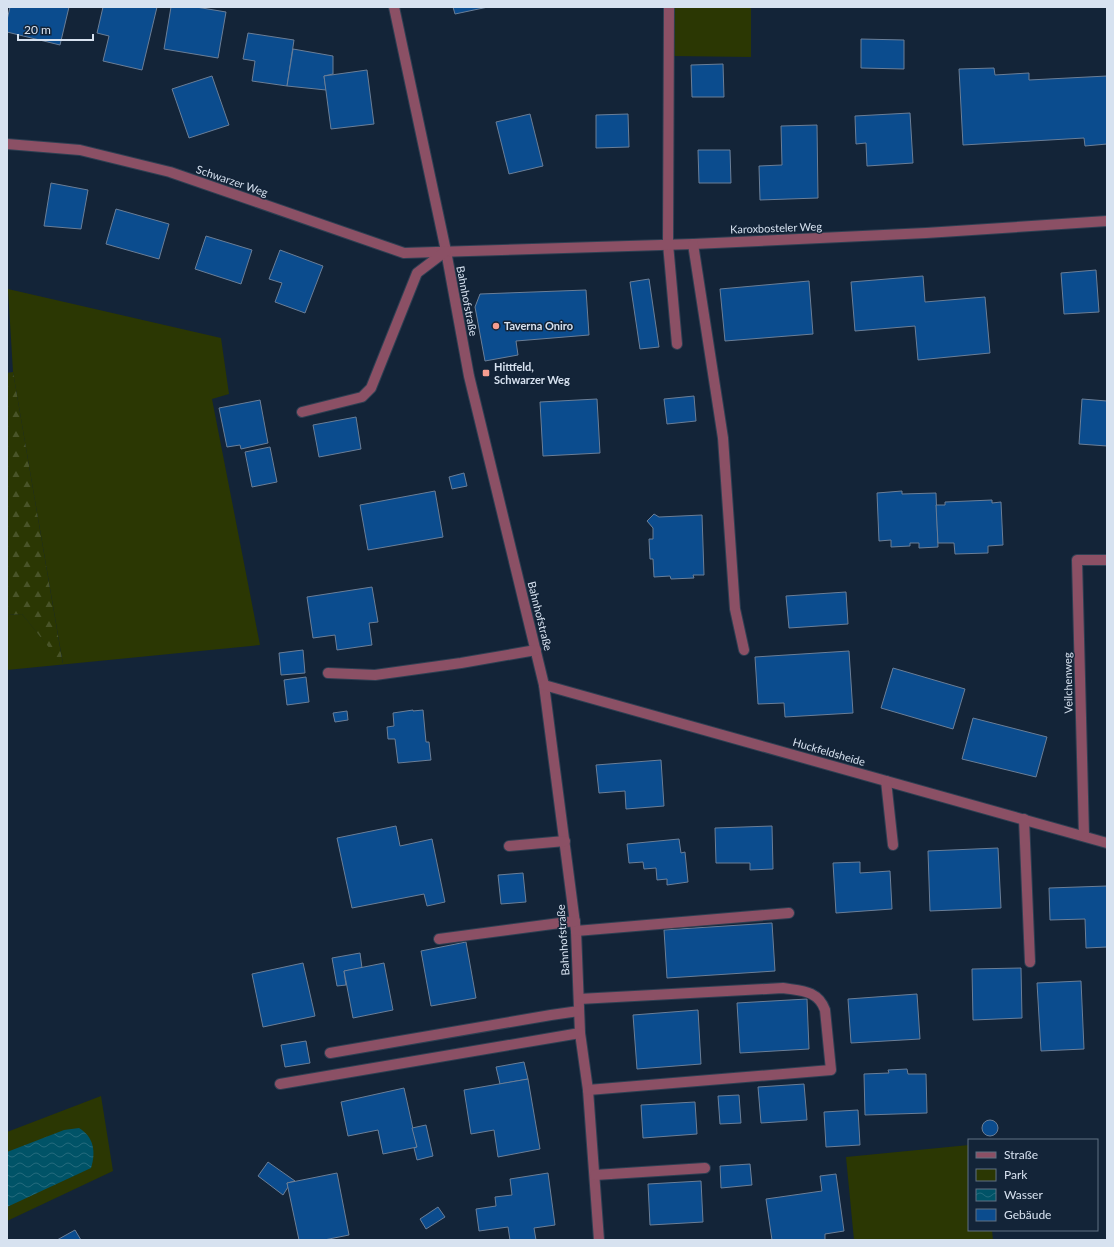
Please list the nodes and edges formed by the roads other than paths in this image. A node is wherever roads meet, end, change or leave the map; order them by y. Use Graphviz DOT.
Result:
graph roads {
  1 [pos="394,7"];
  2 [pos="669,7"];
  3 [pos="7,144"];
  4 [pos="1107,221"];
  5 [pos="668,244"];
  6 [pos="693,244"];
  7 [pos="446,252"];
  8 [pos="677,344"];
  9 [pos="302,412"];
  10 [pos="1107,560"];
  11 [pos="536,650"];
  12 [pos="744,650"];
  13 [pos="328,673"];
  14 [pos="544,685"];
  15 [pos="886,781"];
  16 [pos="1024,819"];
  17 [pos="1084,836"];
  18 [pos="565,841"];
  19 [pos="1107,843"];
  20 [pos="893,845"];
  21 [pos="510,846"];
  22 [pos="789,913"];
  23 [pos="576,926"];
  24 [pos="439,939"];
  25 [pos="1030,962"];
  26 [pos="579,999"];
  27 [pos="579,1011"];
  28 [pos="580,1033"];
  29 [pos="330,1053"];
  30 [pos="280,1084"];
  31 [pos="588,1090"];
  32 [pos="705,1168"];
  33 [pos="595,1175"];
  34 [pos="599,1240"];
  1 -- 7 [label="street, Bahnhofstraße"];
  2 -- 5 [label="street"];
  3 -- 7 [label="street, Schwarzer Weg"];
  4 -- 6 [label="street, Karoxbosteler Weg"];
  5 -- 6 [label="street, Karoxbosteler Weg"];
  5 -- 7 [label="street, Karoxbosteler Weg"];
  5 -- 8 [label="street"];
  6 -- 12 [label="street"];
  7 -- 9 [label="street"];
  7 -- 11 [label="street, Bahnhofstraße"];
  10 -- 17 [label="street, Veilchenweg"];
  11 -- 13 [label="street"];
  11 -- 14 [label="street, Bahnhofstraße"];
  14 -- 15 [label="street, Huckfeldsheide"];
  14 -- 18 [label="street, Bahnhofstraße"];
  15 -- 16 [label="street, Huckfeldsheide"];
  15 -- 20 [label="street"];
  16 -- 17 [label="street, Huckfeldsheide"];
  16 -- 25 [label="street"];
  17 -- 19 [label="street, Huckfeldsheide"];
  18 -- 21 [label="street"];
  18 -- 23 [label="street, Bahnhofstraße"];
  22 -- 23 [label="street"];
  23 -- 24 [label="street"];
  23 -- 26 [label="street, Bahnhofstraße"];
  26 -- 27 [label="street, Bahnhofstraße"];
  26 -- 31 [label="street"];
  27 -- 28 [label="street, Bahnhofstraße"];
  27 -- 29 [label="street"];
  28 -- 30 [label="street"];
  28 -- 31 [label="street, Bahnhofstraße"];
  31 -- 33 [label="street, Bahnhofstraße"];
  32 -- 33 [label="street"];
  33 -- 34 [label="street, Bahnhofstraße"];
}
